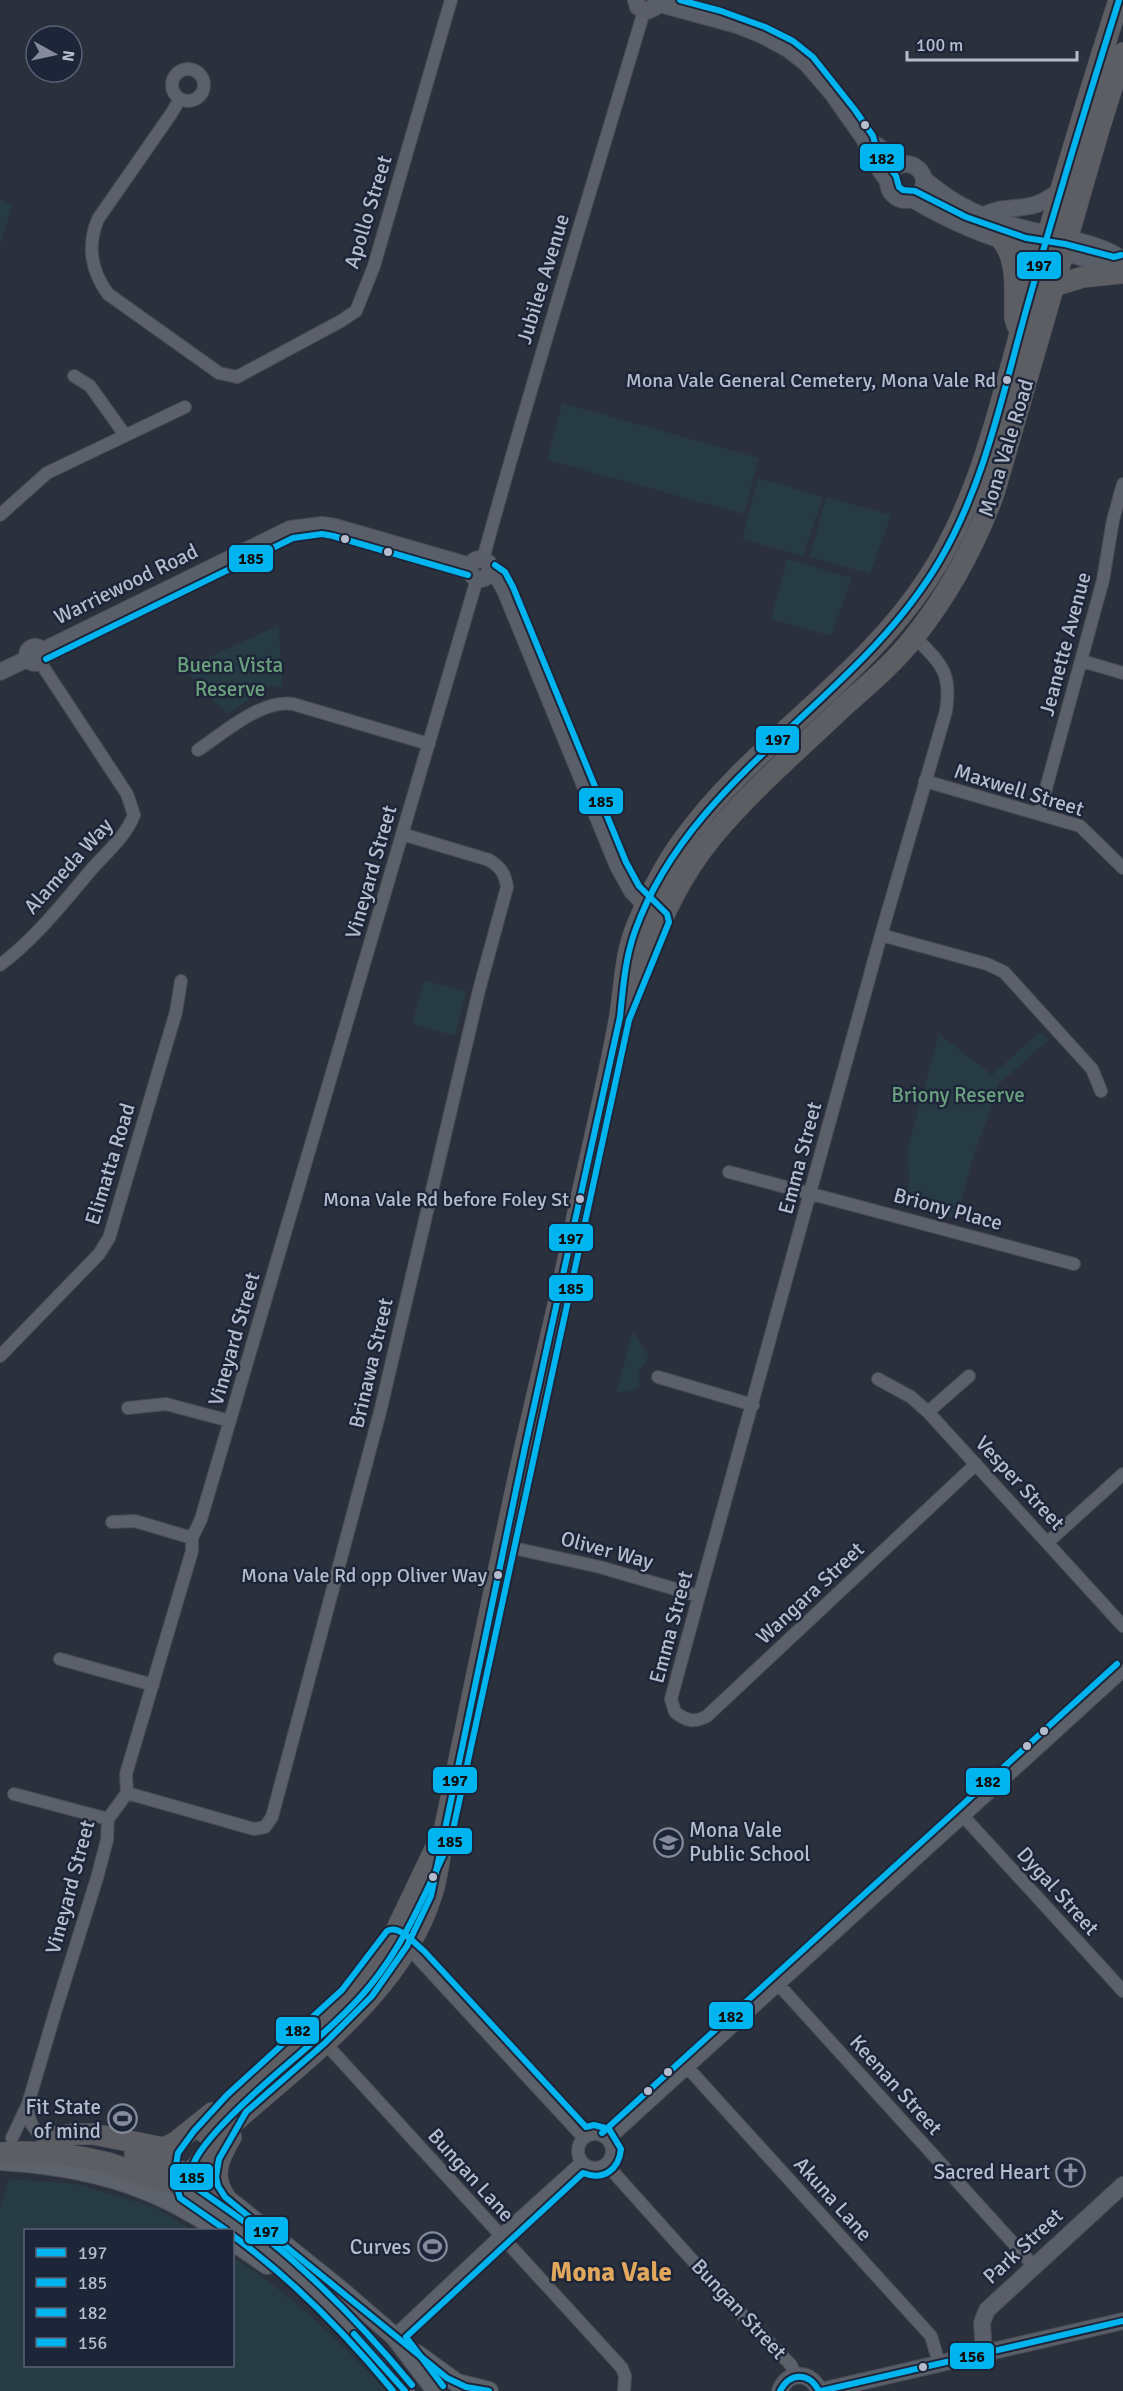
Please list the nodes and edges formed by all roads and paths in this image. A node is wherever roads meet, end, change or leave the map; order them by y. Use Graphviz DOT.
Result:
graph roads {
  1 [pos="451,0"];
  2 [pos="1119,0"];
  3 [pos="648,3"];
  4 [pos="1123,53"];
  5 [pos="180,99"];
  6 [pos="865,140"];
  7 [pos="901,164"];
  8 [pos="924,179"];
  9 [pos="888,180"];
  10 [pos="1060,191"];
  11 [pos="912,199"];
  12 [pos="982,216"];
  13 [pos="1002,240"];
  14 [pos="1055,244"];
  15 [pos="1123,262"];
  16 [pos="1123,273"];
  17 [pos="1054,286"];
  18 [pos="1020,334"];
  19 [pos="74,376"];
  20 [pos="185,407"];
  21 [pos="125,435"];
  22 [pos="1123,484"];
  23 [pos="0,514"];
  24 [pos="940,560"];
  25 [pos="480,569"];
  26 [pos="915,637"];
  27 [pos="874,648"];
  28 [pos="36,657"];
  29 [pos="1082,662"];
  30 [pos="0,672"];
  31 [pos="1123,673"];
  32 [pos="429,744"];
  33 [pos="198,750"];
  34 [pos="925,781"];
  35 [pos="1039,814"];
  36 [pos="402,834"];
  37 [pos="1123,868"];
  38 [pos="653,913"];
  39 [pos="881,935"];
  40 [pos="0,965"];
  41 [pos="181,981"];
  42 [pos="1101,1091"];
  43 [pos="729,1172"];
  44 [pos="811,1192"];
  45 [pos="1074,1264"];
  46 [pos="0,1356"];
  47 [pos="969,1376"];
  48 [pos="658,1377"];
  49 [pos="878,1379"];
  50 [pos="753,1405"];
  51 [pos="128,1408"];
  52 [pos="927,1412"];
  53 [pos="230,1421"];
  54 [pos="976,1464"];
  55 [pos="1123,1473"];
  56 [pos="112,1522"];
  57 [pos="192,1538"];
  58 [pos="1048,1542"];
  59 [pos="504,1546"];
  60 [pos="699,1596"];
  61 [pos="1123,1626"];
  62 [pos="60,1659"];
  63 [pos="1123,1671"];
  64 [pos="153,1684"];
  65 [pos="671,1700"];
  66 [pos="126,1793"];
  67 [pos="14,1794"];
  68 [pos="964,1817"];
  69 [pos="108,1819"];
  70 [pos="400,1942"];
  71 [pos="778,1984"];
  72 [pos="1123,1991"];
  73 [pos="325,2043"];
  74 [pos="687,2067"];
  75 [pos="28,2104"];
  76 [pos="242,2104"];
  77 [pos="45,2138"];
  78 [pos="584,2138"];
  79 [pos="608,2140"];
  80 [pos="4,2143"];
  81 [pos="0,2162"];
  82 [pos="582,2162"];
  83 [pos="606,2164"];
  84 [pos="184,2175"];
  85 [pos="1123,2185"];
  86 [pos="225,2197"];
  87 [pos="216,2229"];
  88 [pos="500,2236"];
  89 [pos="234,2242"];
  90 [pos="1034,2266"];
  91 [pos="332,2312"];
  92 [pos="1123,2320"];
  93 [pos="394,2336"];
  94 [pos="984,2353"];
  95 [pos="939,2363"];
  96 [pos="796,2376"];
  97 [pos="405,2391"];
  98 [pos="436,2391"];
  99 [pos="489,2391"];
  100 [pos="624,2391"];
  101 [pos="780,2391"];
  102 [pos="820,2391"];
  1 -- 5 [label="street, Apollo Street"];
  2 -- 10 [label="highway, Mona Vale Road"];
  3 -- 6 [label="street"];
  3 -- 25 [label="street, Jubilee Avenue"];
  4 -- 14 [label="highway, Mona Vale Road"];
  6 -- 7 [label="street"];
  6 -- 9 [label="street"];
  7 -- 8 [label="street"];
  7 -- 9 [label="street"];
  8 -- 11 [label="street"];
  8 -- 12 [label="street"];
  9 -- 11 [label="street"];
  10 -- 12 [label="street"];
  10 -- 14 [label="highway, Mona Vale Road"];
  11 -- 13 [label="street"];
  12 -- 14 [label="street"];
  13 -- 14 [label="street"];
  13 -- 18 [label="highway"];
  14 -- 15 [label="street"];
  14 -- 17 [label="highway, Mona Vale Road"];
  14 -- 18 [label="highway, Mona Vale Road"];
  16 -- 17 [label="highway"];
  17 -- 26 [label="highway, Mona Vale Road"];
  18 -- 24 [label="highway, Mona Vale Road"];
  19 -- 21 [label="street"];
  20 -- 21 [label="street"];
  21 -- 23 [label="street"];
  22 -- 29 [label="street, Jeanette Avenue"];
  24 -- 26 [label="highway"];
  24 -- 27 [label="highway, Mona Vale Road"];
  25 -- 28 [label="street, Warriewood Road"];
  25 -- 32 [label="street, Vineyard Street"];
  25 -- 38 [label="street"];
  26 -- 27 [label="highway"];
  26 -- 34 [label="street, Emma Street"];
  26 -- 38 [label="highway, Mona Vale Road"];
  27 -- 38 [label="highway, Mona Vale Road"];
  28 -- 30 [label="street, Warriewood Road"];
  28 -- 40 [label="street, Alameda Way"];
  29 -- 31 [label="street"];
  29 -- 35 [label="street, Jeanette Avenue"];
  32 -- 33 [label="street"];
  32 -- 36 [label="street, Vineyard Street"];
  34 -- 35 [label="street, Maxwell Street"];
  34 -- 39 [label="street, Emma Street"];
  35 -- 37 [label="street, Maxwell Street"];
  36 -- 53 [label="street, Vineyard Street"];
  36 -- 66 [label="street, Brinawa Street"];
  38 -- 59 [label="highway, Mona Vale Road"];
  39 -- 42 [label="street"];
  39 -- 44 [label="street, Emma Street"];
  41 -- 46 [label="street, Elimatta Road"];
  43 -- 44 [label="street, Briony Place"];
  44 -- 45 [label="street, Briony Place"];
  44 -- 50 [label="street, Emma Street"];
  47 -- 52 [label="street"];
  48 -- 50 [label="street"];
  49 -- 52 [label="street, Vesper Street"];
  50 -- 60 [label="street, Emma Street"];
  51 -- 53 [label="street"];
  52 -- 54 [label="street, Vesper Street"];
  53 -- 57 [label="street, Vineyard Street"];
  54 -- 58 [label="street, Vesper Street"];
  54 -- 65 [label="street, Wangara Street"];
  55 -- 58 [label="street"];
  56 -- 57 [label="street"];
  57 -- 64 [label="street, Vineyard Street"];
  58 -- 61 [label="street, Vesper Street"];
  59 -- 60 [label="street, Oliver Way"];
  59 -- 70 [label="highway, Mona Vale Road"];
  60 -- 65 [label="street, Emma Street"];
  62 -- 64 [label="street"];
  63 -- 68 [label="street"];
  64 -- 66 [label="street, Vineyard Street"];
  66 -- 69 [label="street, Vineyard Street"];
  67 -- 69 [label="street"];
  68 -- 71 [label="street"];
  68 -- 72 [label="street, Dygal Street"];
  69 -- 75 [label="street, Vineyard Street"];
  70 -- 73 [label="highway, Mona Vale Road"];
  70 -- 76 [label="highway, Mona Vale Road"];
  70 -- 78 [label="street"];
  71 -- 74 [label="street"];
  71 -- 90 [label="street, Keenan Street"];
  73 -- 76 [label="highway, Mona Vale Road"];
  73 -- 88 [label="street, Bungan Lane"];
  74 -- 79 [label="street"];
  74 -- 95 [label="street, Akuna Lane"];
  75 -- 77 [label="street"];
  75 -- 80 [label="street, Vineyard Street"];
  76 -- 77 [label="highway"];
  76 -- 84 [label="highway, Mona Vale Road"];
  76 -- 86 [label="highway"];
  77 -- 80 [label="highway"];
  77 -- 84 [label="highway"];
  78 -- 79 [label="street"];
  78 -- 82 [label="street"];
  79 -- 83 [label="street"];
  80 -- 84 [label="highway"];
  81 -- 87 [label="main road"];
  82 -- 83 [label="street"];
  82 -- 88 [label="street"];
  83 -- 96 [label="street, Bungan Street"];
  84 -- 86 [label="main road"];
  84 -- 91 [label="main road"];
  85 -- 90 [label="street, Park Street"];
  86 -- 93 [label="main road"];
  88 -- 93 [label="street"];
  88 -- 100 [label="street, Bungan Lane"];
  89 -- 91 [label="main road"];
  90 -- 94 [label="street, Park Street"];
  91 -- 97 [label="main road"];
  92 -- 94 [label="street"];
  93 -- 98 [label="main road"];
  93 -- 99 [label="main road"];
  94 -- 95 [label="street"];
  95 -- 102 [label="street"];
  96 -- 101 [label="street"];
  96 -- 102 [label="street"];
}
